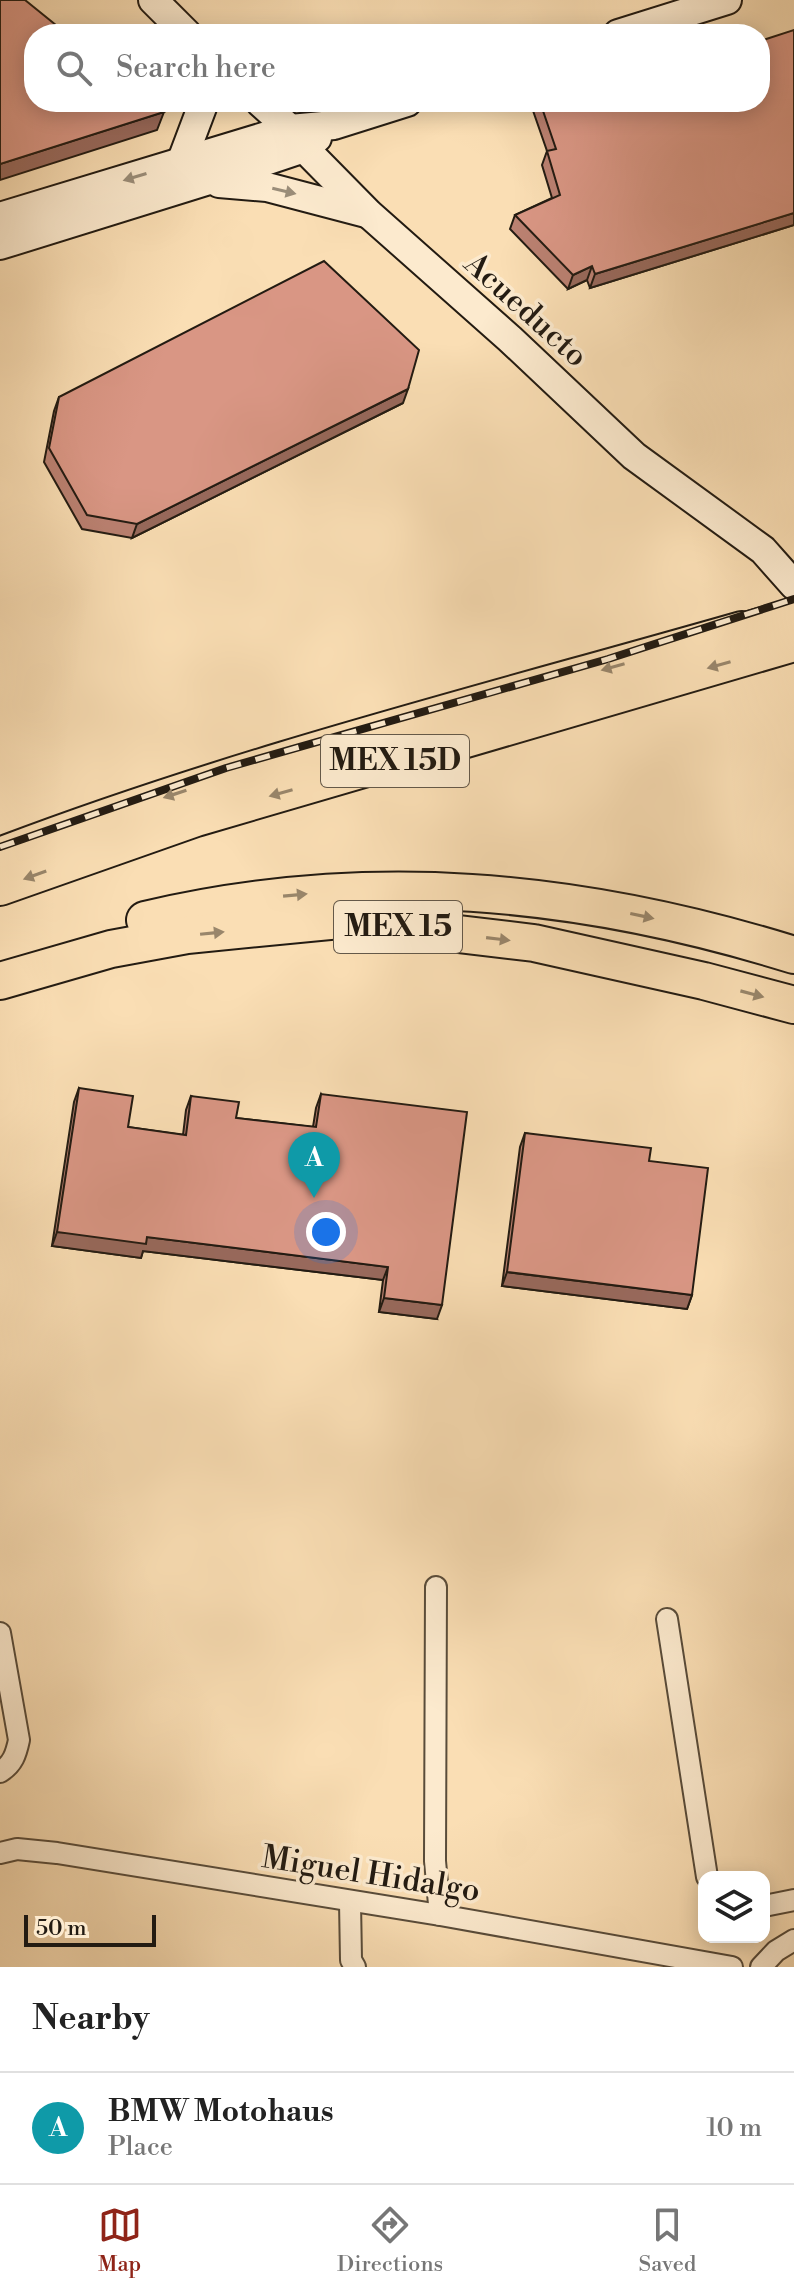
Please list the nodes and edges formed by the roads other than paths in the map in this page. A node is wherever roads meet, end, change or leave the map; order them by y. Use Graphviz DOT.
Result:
graph roads {
  1 [pos="153,0"];
  2 [pos="727,0"];
  3 [pos="177,24"];
  4 [pos="650,24"];
  5 [pos="200,112"];
  6 [pos="270,112"];
  7 [pos="375,112"];
  8 [pos="297,138"];
  9 [pos="181,163"];
  10 [pos="206,181"];
  11 [pos="369,214"];
  12 [pos="0,217"];
  13 [pos="0,245"];
  14 [pos="763,550"];
  15 [pos="794,562"];
  16 [pos="794,585"];
  17 [pos="794,615"];
  18 [pos="742,630"];
  19 [pos="794,643"];
  20 [pos="0,856"];
  21 [pos="0,887"];
  22 [pos="794,955"];
  23 [pos="0,957"];
  24 [pos="0,981"];
  25 [pos="794,1005"];
  26 [pos="436,1587"];
  27 [pos="667,1619"];
  28 [pos="0,1633"];
  29 [pos="0,1772"];
  30 [pos="0,1853"];
  31 [pos="706,1871"];
  32 [pos="794,1900"];
  33 [pos="350,1902"];
  34 [pos="770,1905"];
  35 [pos="440,1915"];
  36 [pos="794,1940"];
  37 [pos="347,1965"];
  38 [pos="732,1967"];
  39 [pos="761,1967"];
  1 -- 3 [label="main road"];
  2 -- 4 [label="main road"];
  5 -- 9 [label="main road"];
  6 -- 8 [label="main road, Acueducto"];
  7 -- 8 [label="main road"];
  8 -- 9 [label="main road"];
  8 -- 10 [label="main road"];
  8 -- 11 [label="main road, Acueducto"];
  9 -- 12 [label="main road, one-way"];
  10 -- 11 [label="main road, one-way"];
  10 -- 13 [label="main road"];
  11 -- 14 [label="main road, Acueducto"];
  14 -- 15 [label="main road"];
  14 -- 16 [label="main road"];
  17 -- 18 [label="main road"];
  18 -- 20 [label="highway, one-way"];
  19 -- 21 [label="highway, MEX 15D, one-way"];
  23 -- 22 [label="highway, one-way"];
  24 -- 25 [label="highway, MEX 15, one-way"];
  26 -- 35 [label="street"];
  27 -- 31 [label="street"];
  28 -- 29 [label="street"];
  30 -- 33 [label="street, Miguel Hidalgo"];
  32 -- 34 [label="street"];
  33 -- 35 [label="street, Miguel Hidalgo"];
  33 -- 37 [label="street"];
  35 -- 38 [label="street, Miguel Hidalgo"];
  36 -- 39 [label="street"];
}
